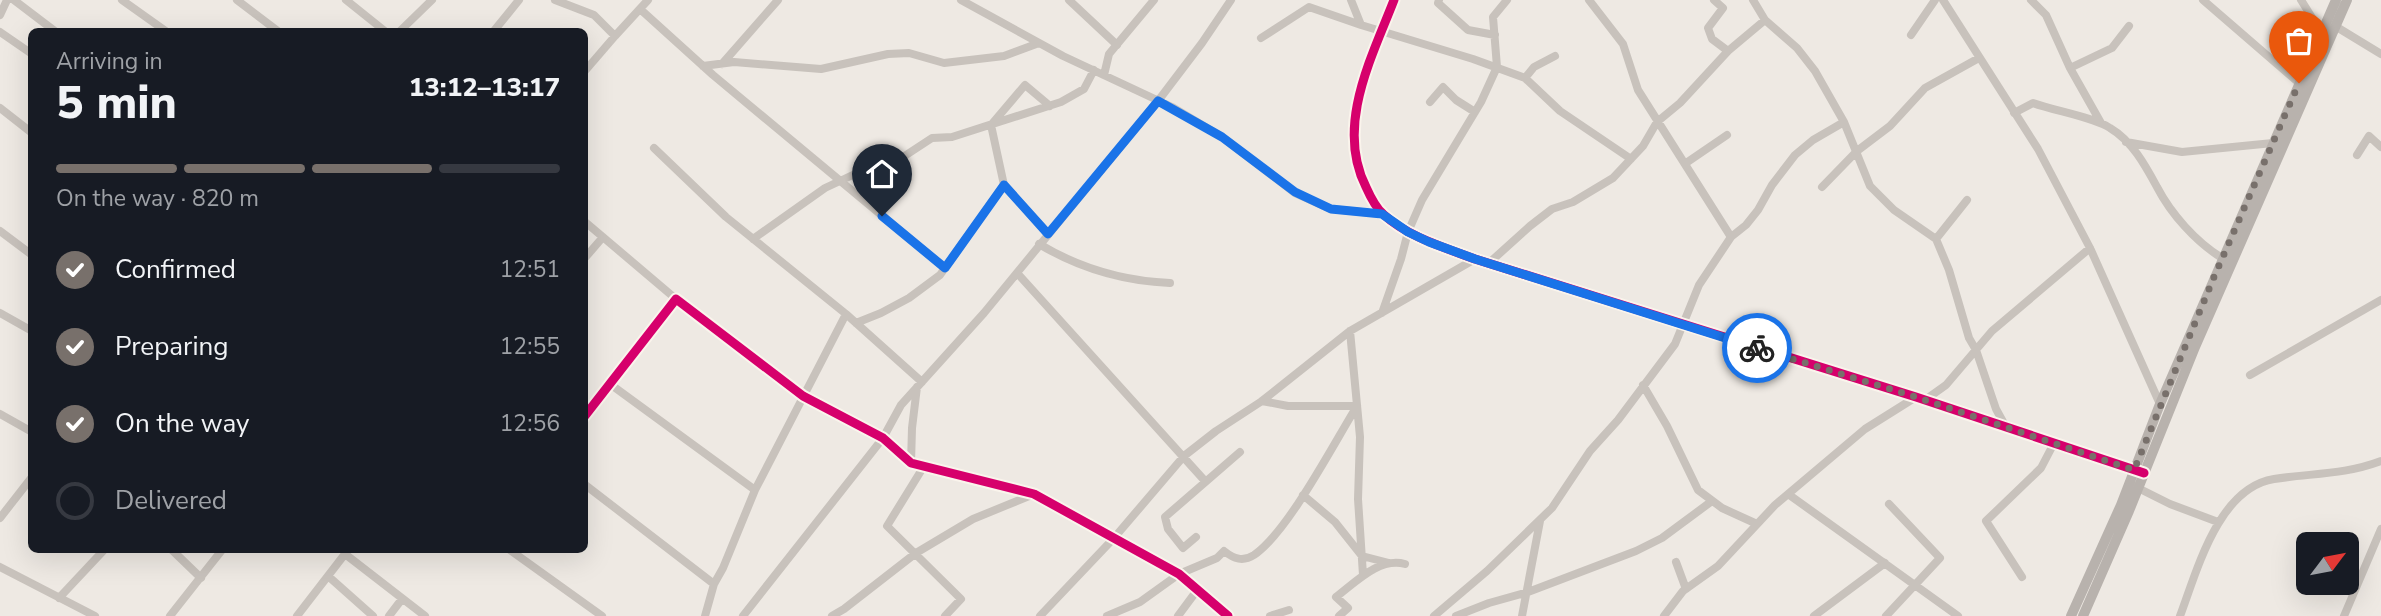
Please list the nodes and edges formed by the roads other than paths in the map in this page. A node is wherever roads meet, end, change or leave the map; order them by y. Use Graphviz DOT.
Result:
graph roads {
  1 [pos="7,0"];
  2 [pos="14,0"];
  3 [pos="122,0"];
  4 [pos="237,0"];
  5 [pos="346,0"];
  6 [pos="432,0"];
  7 [pos="519,0"];
  8 [pos="555,0"];
  9 [pos="648,0"];
  10 [pos="778,0"];
  11 [pos="961,0"];
  12 [pos="1069,0"];
  13 [pos="1154,0"];
  14 [pos="1231,0"];
  15 [pos="1350,0"];
  16 [pos="1394,0"];
  17 [pos="1439,0"];
  18 [pos="1507,0"];
  19 [pos="1589,0"];
  20 [pos="1714,0"];
  21 [pos="1753,0"];
  22 [pos="1935,0"];
  23 [pos="1943,0"];
  24 [pos="2031,0"];
  25 [pos="2203,0"];
  26 [pos="2301,0"];
  27 [pos="2336,0"];
  28 [pos="2347,0"];
  29 [pos="640,9"];
  30 [pos="0,15"];
  31 [pos="1765,20"];
  32 [pos="1361,25"];
  33 [pos="2129,26"];
  34 [pos="2335,26"];
  35 [pos="51,28"];
  36 [pos="161,28"];
  37 [pos="274,28"];
  38 [pos="381,28"];
  39 [pos="403,28"];
  40 [pos="496,28"];
  41 [pos="0,32"];
  42 [pos="1381,33"];
  43 [pos="2321,33"];
  44 [pos="1495,35"];
  45 [pos="1911,35"];
  46 [pos="615,36"];
  47 [pos="1261,38"];
  48 [pos="1040,43"];
  49 [pos="1117,45"];
  50 [pos="28,51"];
  51 [pos="1728,51"];
  52 [pos="2381,54"];
  53 [pos="1555,56"];
  54 [pos="1979,58"];
  55 [pos="723,63"];
  56 [pos="703,66"];
  57 [pos="588,67"];
  58 [pos="1497,67"];
  59 [pos="2070,68"];
  60 [pos="1094,70"];
  61 [pos="713,75"];
  62 [pos="1104,75"];
  63 [pos="1525,78"];
  64 [pos="2299,83"];
  65 [pos="1158,101"];
  66 [pos="1430,102"];
  67 [pos="1050,106"];
  68 [pos="0,108"];
  69 [pos="1475,112"];
  70 [pos="2014,113"];
  71 [pos="1657,122"];
  72 [pos="1844,122"];
  73 [pos="2101,123"];
  74 [pos="992,125"];
  75 [pos="28,130"];
  76 [pos="1727,135"];
  77 [pos="2377,138"];
  78 [pos="2126,142"];
  79 [pos="2273,143"];
  80 [pos="2381,147"];
  81 [pos="654,148"];
  82 [pos="1857,151"];
  83 [pos="2357,155"];
  84 [pos="1631,159"];
  85 [pos="1686,163"];
  86 [pos="840,181"];
  87 [pos="1004,185"];
  88 [pos="1822,187"];
  89 [pos="1967,200"];
  90 [pos="1382,214"];
  91 [pos="588,224"];
  92 [pos="0,231"];
  93 [pos="1408,232"];
  94 [pos="1048,234"];
  95 [pos="603,237"];
  96 [pos="1731,237"];
  97 [pos="753,239"];
  98 [pos="1936,239"];
  99 [pos="1039,244"];
  100 [pos="2090,248"];
  101 [pos="28,252"];
  102 [pos="588,254"];
  103 [pos="2222,258"];
  104 [pos="1475,259"];
  105 [pos="1489,263"];
  106 [pos="945,268"];
  107 [pos="1017,273"];
  108 [pos="1170,283"];
  109 [pos="676,299"];
  110 [pos="2381,300"];
  111 [pos="0,313"];
  112 [pos="1382,313"];
  113 [pos="846,314"];
  114 [pos="856,323"];
  115 [pos="1684,326"];
  116 [pos="28,329"];
  117 [pos="1350,331"];
  118 [pos="1976,350"];
  119 [pos="2250,375"];
  120 [pos="610,384"];
  121 [pos="920,385"];
  122 [pos="1643,386"];
  123 [pos="803,397"];
  124 [pos="1920,399"];
  125 [pos="1262,401"];
  126 [pos="2160,404"];
  127 [pos="1357,406"];
  128 [pos="588,412"];
  129 [pos="0,414"];
  130 [pos="2007,429"];
  131 [pos="28,430"];
  132 [pos="883,438"];
  133 [pos="2053,445"];
  134 [pos="1240,452"];
  135 [pos="1182,458"];
  136 [pos="2381,461"];
  137 [pos="911,463"];
  138 [pos="924,466"];
  139 [pos="2139,472"];
  140 [pos="1205,481"];
  141 [pos="28,483"];
  142 [pos="2133,486"];
  143 [pos="588,487"];
  144 [pos="755,490"];
  145 [pos="1034,494"];
  146 [pos="1788,494"];
  147 [pos="1303,495"];
  148 [pos="1712,501"];
  149 [pos="1889,504"];
  150 [pos="0,517"];
  151 [pos="1540,521"];
  152 [pos="2218,522"];
  153 [pos="1757,524"];
  154 [pos="2381,529"];
  155 [pos="1196,537"];
  156 [pos="1114,538"];
  157 [pos="101,553"];
  158 [pos="175,553"];
  159 [pos="220,553"];
  160 [pos="345,553"];
  161 [pos="347,553"];
  162 [pos="514,553"];
  163 [pos="915,554"];
  164 [pos="1362,555"];
  165 [pos="1676,562"];
  166 [pos="1389,563"];
  167 [pos="1885,563"];
  168 [pos="1405,564"];
  169 [pos="0,567"];
  170 [pos="1179,574"];
  171 [pos="1363,575"];
  172 [pos="328,576"];
  173 [pos="2022,577"];
  174 [pos="201,578"];
  175 [pos="714,584"];
  176 [pos="1915,585"];
  177 [pos="1198,589"];
  178 [pos="1686,589"];
  179 [pos="1528,592"];
  180 [pos="59,598"];
  181 [pos="402,599"];
  182 [pos="1289,610"];
  183 [pos="95,616"];
  184 [pos="170,616"];
  185 [pos="297,616"];
  186 [pos="373,616"];
  187 [pos="389,616"];
  188 [pos="425,616"];
  189 [pos="602,616"];
  190 [pos="705,616"];
  191 [pos="743,616"];
  192 [pos="832,616"];
  193 [pos="945,616"];
  194 [pos="1040,616"];
  195 [pos="1107,616"];
  196 [pos="1178,616"];
  197 [pos="1228,616"];
  198 [pos="1270,616"];
  199 [pos="1339,616"];
  200 [pos="1434,616"];
  201 [pos="1456,616"];
  202 [pos="1522,616"];
  203 [pos="1664,616"];
  204 [pos="1814,616"];
  205 [pos="1886,616"];
  206 [pos="1958,616"];
  207 [pos="2071,616"];
  208 [pos="2082,616"];
  209 [pos="2180,616"];
  210 [pos="2343,616"];
  1 -- 30 [label="street"];
  2 -- 35 [label="street"];
  3 -- 36 [label="street"];
  4 -- 37 [label="street"];
  5 -- 38 [label="street"];
  6 -- 39 [label="street"];
  7 -- 40 [label="street"];
  8 -- 46 [label="street"];
  9 -- 29 [label="street"];
  10 -- 55 [label="street"];
  11 -- 48 [label="street"];
  12 -- 49 [label="street"];
  13 -- 49 [label="street"];
  14 -- 65 [label="street"];
  15 -- 32 [label="street"];
  16 -- 42 [label="main road"];
  17 -- 44 [label="street"];
  18 -- 44 [label="street"];
  19 -- 71 [label="street"];
  20 -- 51 [label="street"];
  21 -- 31 [label="street"];
  22 -- 45 [label="street"];
  23 -- 54 [label="street"];
  24 -- 59 [label="street"];
  25 -- 64 [label="street"];
  26 -- 43 [label="street"];
  27 -- 43 [label="main road"];
  28 -- 34 [label="main road"];
  29 -- 46 [label="street"];
  29 -- 56 [label="street"];
  31 -- 51 [label="street"];
  31 -- 72 [label="street"];
  32 -- 42 [label="street"];
  32 -- 47 [label="street"];
  33 -- 59 [label="street"];
  34 -- 52 [label="street"];
  34 -- 139 [label="main road"];
  41 -- 50 [label="street"];
  42 -- 58 [label="street"];
  42 -- 90 [label="main road"];
  43 -- 64 [label="main road"];
  44 -- 58 [label="street"];
  46 -- 57 [label="street"];
  48 -- 55 [label="street"];
  48 -- 60 [label="street"];
  49 -- 62 [label="street"];
  51 -- 71 [label="street"];
  53 -- 63 [label="street"];
  54 -- 70 [label="street"];
  54 -- 82 [label="street"];
  55 -- 56 [label="street"];
  55 -- 61 [label="street"];
  56 -- 61 [label="street"];
  58 -- 63 [label="street"];
  58 -- 69 [label="street"];
  59 -- 73 [label="street"];
  60 -- 62 [label="street"];
  60 -- 67 [label="street"];
  61 -- 86 [label="street"];
  62 -- 65 [label="street"];
  63 -- 84 [label="street"];
  64 -- 79 [label="main road"];
  65 -- 90 [label="street"];
  65 -- 94 [label="street"];
  66 -- 69 [label="street"];
  67 -- 74 [label="street"];
  67 -- 74 [label="street"];
  68 -- 75 [label="street"];
  69 -- 93 [label="street"];
  70 -- 73 [label="street"];
  70 -- 100 [label="street"];
  71 -- 84 [label="street"];
  71 -- 85 [label="street"];
  72 -- 82 [label="street"];
  72 -- 96 [label="street"];
  73 -- 78 [label="street"];
  74 -- 86 [label="street"];
  74 -- 87 [label="street"];
  76 -- 85 [label="street"];
  77 -- 80 [label="street"];
  77 -- 83 [label="street"];
  78 -- 79 [label="street"];
  78 -- 103 [label="street"];
  79 -- 103 [label="main road"];
  81 -- 97 [label="street"];
  82 -- 88 [label="street"];
  82 -- 98 [label="street"];
  84 -- 105 [label="street"];
  85 -- 96 [label="street"];
  86 -- 97 [label="street"];
  86 -- 106 [label="street"];
  87 -- 94 [label="street"];
  87 -- 106 [label="street"];
  89 -- 98 [label="street"];
  90 -- 93 [label="main road"];
  91 -- 95 [label="street"];
  92 -- 101 [label="street"];
  93 -- 104 [label="main road"];
  93 -- 112 [label="street"];
  94 -- 99 [label="street"];
  95 -- 102 [label="street"];
  95 -- 109 [label="street"];
  96 -- 115 [label="street"];
  97 -- 113 [label="street"];
  98 -- 118 [label="street"];
  99 -- 107 [label="street"];
  99 -- 108 [label="street"];
  100 -- 118 [label="street"];
  100 -- 126 [label="street"];
  103 -- 126 [label="main road"];
  104 -- 105 [label="main road"];
  104 -- 112 [label="street"];
  105 -- 115 [label="main road"];
  106 -- 114 [label="street"];
  107 -- 121 [label="street"];
  107 -- 135 [label="street"];
  109 -- 120 [label="street"];
  109 -- 123 [label="street"];
  110 -- 119 [label="street"];
  111 -- 116 [label="street"];
  112 -- 117 [label="street"];
  113 -- 114 [label="street"];
  113 -- 123 [label="street"];
  114 -- 121 [label="street"];
  115 -- 122 [label="street"];
  115 -- 124 [label="main road"];
  117 -- 125 [label="street"];
  117 -- 127 [label="street"];
  118 -- 124 [label="street"];
  118 -- 130 [label="street"];
  120 -- 128 [label="street"];
  120 -- 144 [label="street"];
  121 -- 132 [label="street"];
  121 -- 137 [label="street"];
  122 -- 148 [label="street"];
  122 -- 151 [label="street"];
  123 -- 132 [label="street"];
  123 -- 144 [label="street"];
  124 -- 130 [label="main road"];
  124 -- 146 [label="street"];
  125 -- 127 [label="street"];
  125 -- 135 [label="street"];
  126 -- 139 [label="main road"];
  127 -- 147 [label="street"];
  127 -- 164 [label="street"];
  129 -- 131 [label="street"];
  130 -- 133 [label="main road"];
  132 -- 137 [label="street"];
  132 -- 191 [label="street"];
  133 -- 139 [label="main road"];
  133 -- 173 [label="street"];
  134 -- 140 [label="street"];
  135 -- 140 [label="street"];
  135 -- 156 [label="street"];
  136 -- 152 [label="street"];
  137 -- 138 [label="street"];
  138 -- 145 [label="street"];
  138 -- 163 [label="street"];
  139 -- 142 [label="main road"];
  140 -- 155 [label="street"];
  141 -- 150 [label="street"];
  142 -- 152 [label="street"];
  142 -- 207 [label="main road"];
  142 -- 208 [label="main road"];
  143 -- 175 [label="street"];
  144 -- 175 [label="street"];
  145 -- 156 [label="street"];
  145 -- 163 [label="street"];
  146 -- 153 [label="street"];
  146 -- 167 [label="street"];
  147 -- 164 [label="street"];
  147 -- 170 [label="street"];
  148 -- 153 [label="street"];
  148 -- 179 [label="street"];
  149 -- 176 [label="street"];
  151 -- 179 [label="street"];
  151 -- 200 [label="street"];
  152 -- 209 [label="street"];
  153 -- 178 [label="street"];
  154 -- 210 [label="street"];
  156 -- 170 [label="street"];
  156 -- 194 [label="street"];
  157 -- 180 [label="street"];
  158 -- 174 [label="street"];
  159 -- 174 [label="street"];
  160 -- 172 [label="street"];
  161 -- 181 [label="street"];
  162 -- 189 [label="street"];
  163 -- 192 [label="street"];
  163 -- 193 [label="street"];
  164 -- 166 [label="street"];
  164 -- 171 [label="street"];
  165 -- 178 [label="street"];
  166 -- 168 [label="street"];
  166 -- 171 [label="street"];
  167 -- 176 [label="street"];
  167 -- 204 [label="street"];
  169 -- 180 [label="street"];
  170 -- 177 [label="street"];
  170 -- 195 [label="street"];
  171 -- 199 [label="street"];
  172 -- 185 [label="street"];
  172 -- 186 [label="street"];
  174 -- 184 [label="street"];
  175 -- 190 [label="street"];
  176 -- 205 [label="street"];
  176 -- 206 [label="street"];
  177 -- 196 [label="street"];
  177 -- 197 [label="street"];
  178 -- 203 [label="street"];
  179 -- 201 [label="street"];
  179 -- 202 [label="street"];
  180 -- 183 [label="street"];
  181 -- 187 [label="street"];
  181 -- 188 [label="street"];
  182 -- 198 [label="street"];
}
